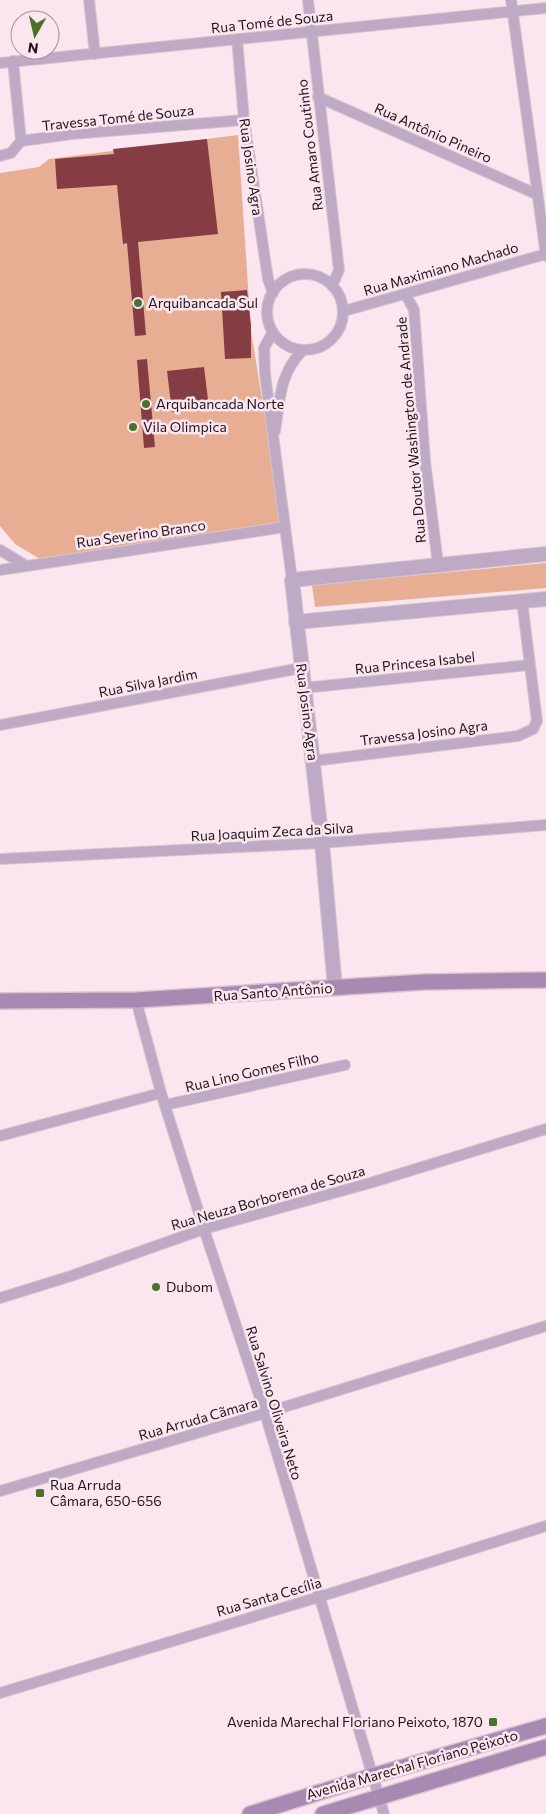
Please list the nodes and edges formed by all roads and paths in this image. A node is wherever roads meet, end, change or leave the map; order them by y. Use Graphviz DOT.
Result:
graph roads {
  1 [pos="89,0"];
  2 [pos="308,0"];
  3 [pos="511,0"];
  4 [pos="546,8"];
  5 [pos="512,12"];
  6 [pos="312,32"];
  7 [pos="237,39"];
  8 [pos="95,54"];
  9 [pos="13,62"];
  10 [pos="0,63"];
  11 [pos="318,97"];
  12 [pos="244,120"];
  13 [pos="21,141"];
  14 [pos="0,156"];
  15 [pos="536,194"];
  16 [pos="546,255"];
  17 [pos="332,286"];
  18 [pos="273,293"];
  19 [pos="406,295"];
  20 [pos="344,311"];
  21 [pos="273,332"];
  22 [pos="303,350"];
  23 [pos="275,437"];
  24 [pos="285,527"];
  25 [pos="0,550"];
  26 [pos="546,554"];
  27 [pos="438,564"];
  28 [pos="25,565"];
  29 [pos="0,570"];
  30 [pos="292,580"];
  31 [pos="546,599"];
  32 [pos="522,601"];
  33 [pos="296,622"];
  34 [pos="529,665"];
  35 [pos="301,668"];
  36 [pos="303,688"];
  37 [pos="0,725"];
  38 [pos="313,761"];
  39 [pos="546,825"];
  40 [pos="322,843"];
  41 [pos="0,859"];
  42 [pos="546,980"];
  43 [pos="335,988"];
  44 [pos="136,1000"];
  45 [pos="0,1001"];
  46 [pos="345,1065"];
  47 [pos="161,1093"];
  48 [pos="165,1105"];
  49 [pos="546,1129"];
  50 [pos="0,1136"];
  51 [pos="204,1229"];
  52 [pos="0,1298"];
  53 [pos="546,1326"];
  54 [pos="265,1413"];
  55 [pos="0,1491"];
  56 [pos="546,1526"];
  57 [pos="319,1597"];
  58 [pos="0,1693"];
  59 [pos="546,1726"];
  60 [pos="546,1747"];
  61 [pos="372,1776"];
  62 [pos="379,1797"];
  63 [pos="250,1814"];
  64 [pos="323,1814"];
  65 [pos="384,1814"];
  1 -- 8 [label="street"];
  2 -- 6 [label="street, Rua Amaro Coutinho"];
  3 -- 5 [label="street"];
  4 -- 5 [label="street, Rua Tomé de Souza"];
  5 -- 6 [label="street, Rua Tomé de Souza"];
  5 -- 15 [label="street"];
  6 -- 7 [label="street, Rua Tomé de Souza"];
  6 -- 11 [label="street, Rua Amaro Coutinho"];
  7 -- 8 [label="street, Rua Tomé de Souza"];
  7 -- 12 [label="street, Rua Josino Agra"];
  8 -- 9 [label="street, Rua Tomé de Souza"];
  9 -- 10 [label="street, Rua Tomé de Souza"];
  9 -- 13 [label="street"];
  11 -- 15 [label="street, Rua Antônio Pineiro"];
  11 -- 17 [label="street, Rua Amaro Coutinho"];
  12 -- 13 [label="street, Travessa Tomé de Souza"];
  12 -- 18 [label="street, Rua Josino Agra"];
  13 -- 14 [label="street, Travessa Tomé de Souza"];
  15 -- 16 [label="street"];
  16 -- 19 [label="street, Rua Maximiano Machado"];
  17 -- 18 [label="street"];
  17 -- 20 [label="street"];
  18 -- 21 [label="street"];
  19 -- 20 [label="street, Rua Maximiano Machado"];
  19 -- 27 [label="street, Rua Doutor Washington de Andrade"];
  20 -- 22 [label="street"];
  21 -- 22 [label="street"];
  21 -- 23 [label="street, Rua Josino Agra"];
  22 -- 23 [label="street, Rua Josino Agra"];
  23 -- 24 [label="street, Rua Josino Agra"];
  24 -- 28 [label="street, Rua Severino Branco"];
  24 -- 30 [label="street, Rua Josino Agra"];
  25 -- 28 [label="street"];
  26 -- 27 [label="street"];
  27 -- 30 [label="street"];
  28 -- 29 [label="street, Rua Severino Branco"];
  30 -- 33 [label="street, Rua Josino Agra"];
  31 -- 32 [label="street"];
  32 -- 33 [label="street"];
  32 -- 34 [label="street"];
  33 -- 35 [label="street, Rua Josino Agra"];
  34 -- 36 [label="street, Rua Princesa Isabel"];
  34 -- 38 [label="street, Travessa Josino Agra"];
  35 -- 36 [label="street, Rua Josino Agra"];
  35 -- 37 [label="street, Rua Silva Jardim"];
  36 -- 38 [label="street, Rua Josino Agra"];
  38 -- 40 [label="street, Rua Josino Agra"];
  39 -- 40 [label="street, Rua Joaquim Zeca da Silva"];
  40 -- 41 [label="street, Rua Joaquim Zeca da Silva"];
  40 -- 43 [label="street, Rua Josino Agra"];
  42 -- 43 [label="main road, Rua Santo Antônio"];
  43 -- 44 [label="main road, Rua Santo Antônio"];
  44 -- 45 [label="main road, Rua Santo Antônio"];
  44 -- 47 [label="street, Rua Salvino Oliveira Neto"];
  46 -- 48 [label="street, Rua Lino Gomes Filho"];
  47 -- 48 [label="street, Rua Salvino Oliveira Neto"];
  47 -- 50 [label="street"];
  48 -- 51 [label="street, Rua Salvino Oliveira Neto"];
  49 -- 51 [label="street, Rua Neuza Borborema de Souza"];
  51 -- 52 [label="street, Rua Neuza Borborema de Souza"];
  51 -- 54 [label="street, Rua Salvino Oliveira Neto"];
  53 -- 54 [label="street, Rua Arruda Cãmara"];
  54 -- 55 [label="street, Rua Arruda Cãmara"];
  54 -- 57 [label="street, Rua Salvino Oliveira Neto"];
  56 -- 57 [label="street, Rua Santa Cecília"];
  57 -- 58 [label="street, Rua Santa Cecília"];
  57 -- 61 [label="street, Rua Salvino Oliveira Neto"];
  59 -- 61 [label="main road, Avenida Marechal Floriano Peixoto"];
  60 -- 62 [label="main road, Avenida Marechal Floriano Peixoto"];
  61 -- 62 [label="street, Rua Salvino Oliveira Neto"];
  61 -- 63 [label="main road, Avenida Marechal Floriano Peixoto"];
  62 -- 64 [label="main road, Avenida Marechal Floriano Peixoto"];
  62 -- 65 [label="street, Rua Salvino Oliveira Neto"];
}
